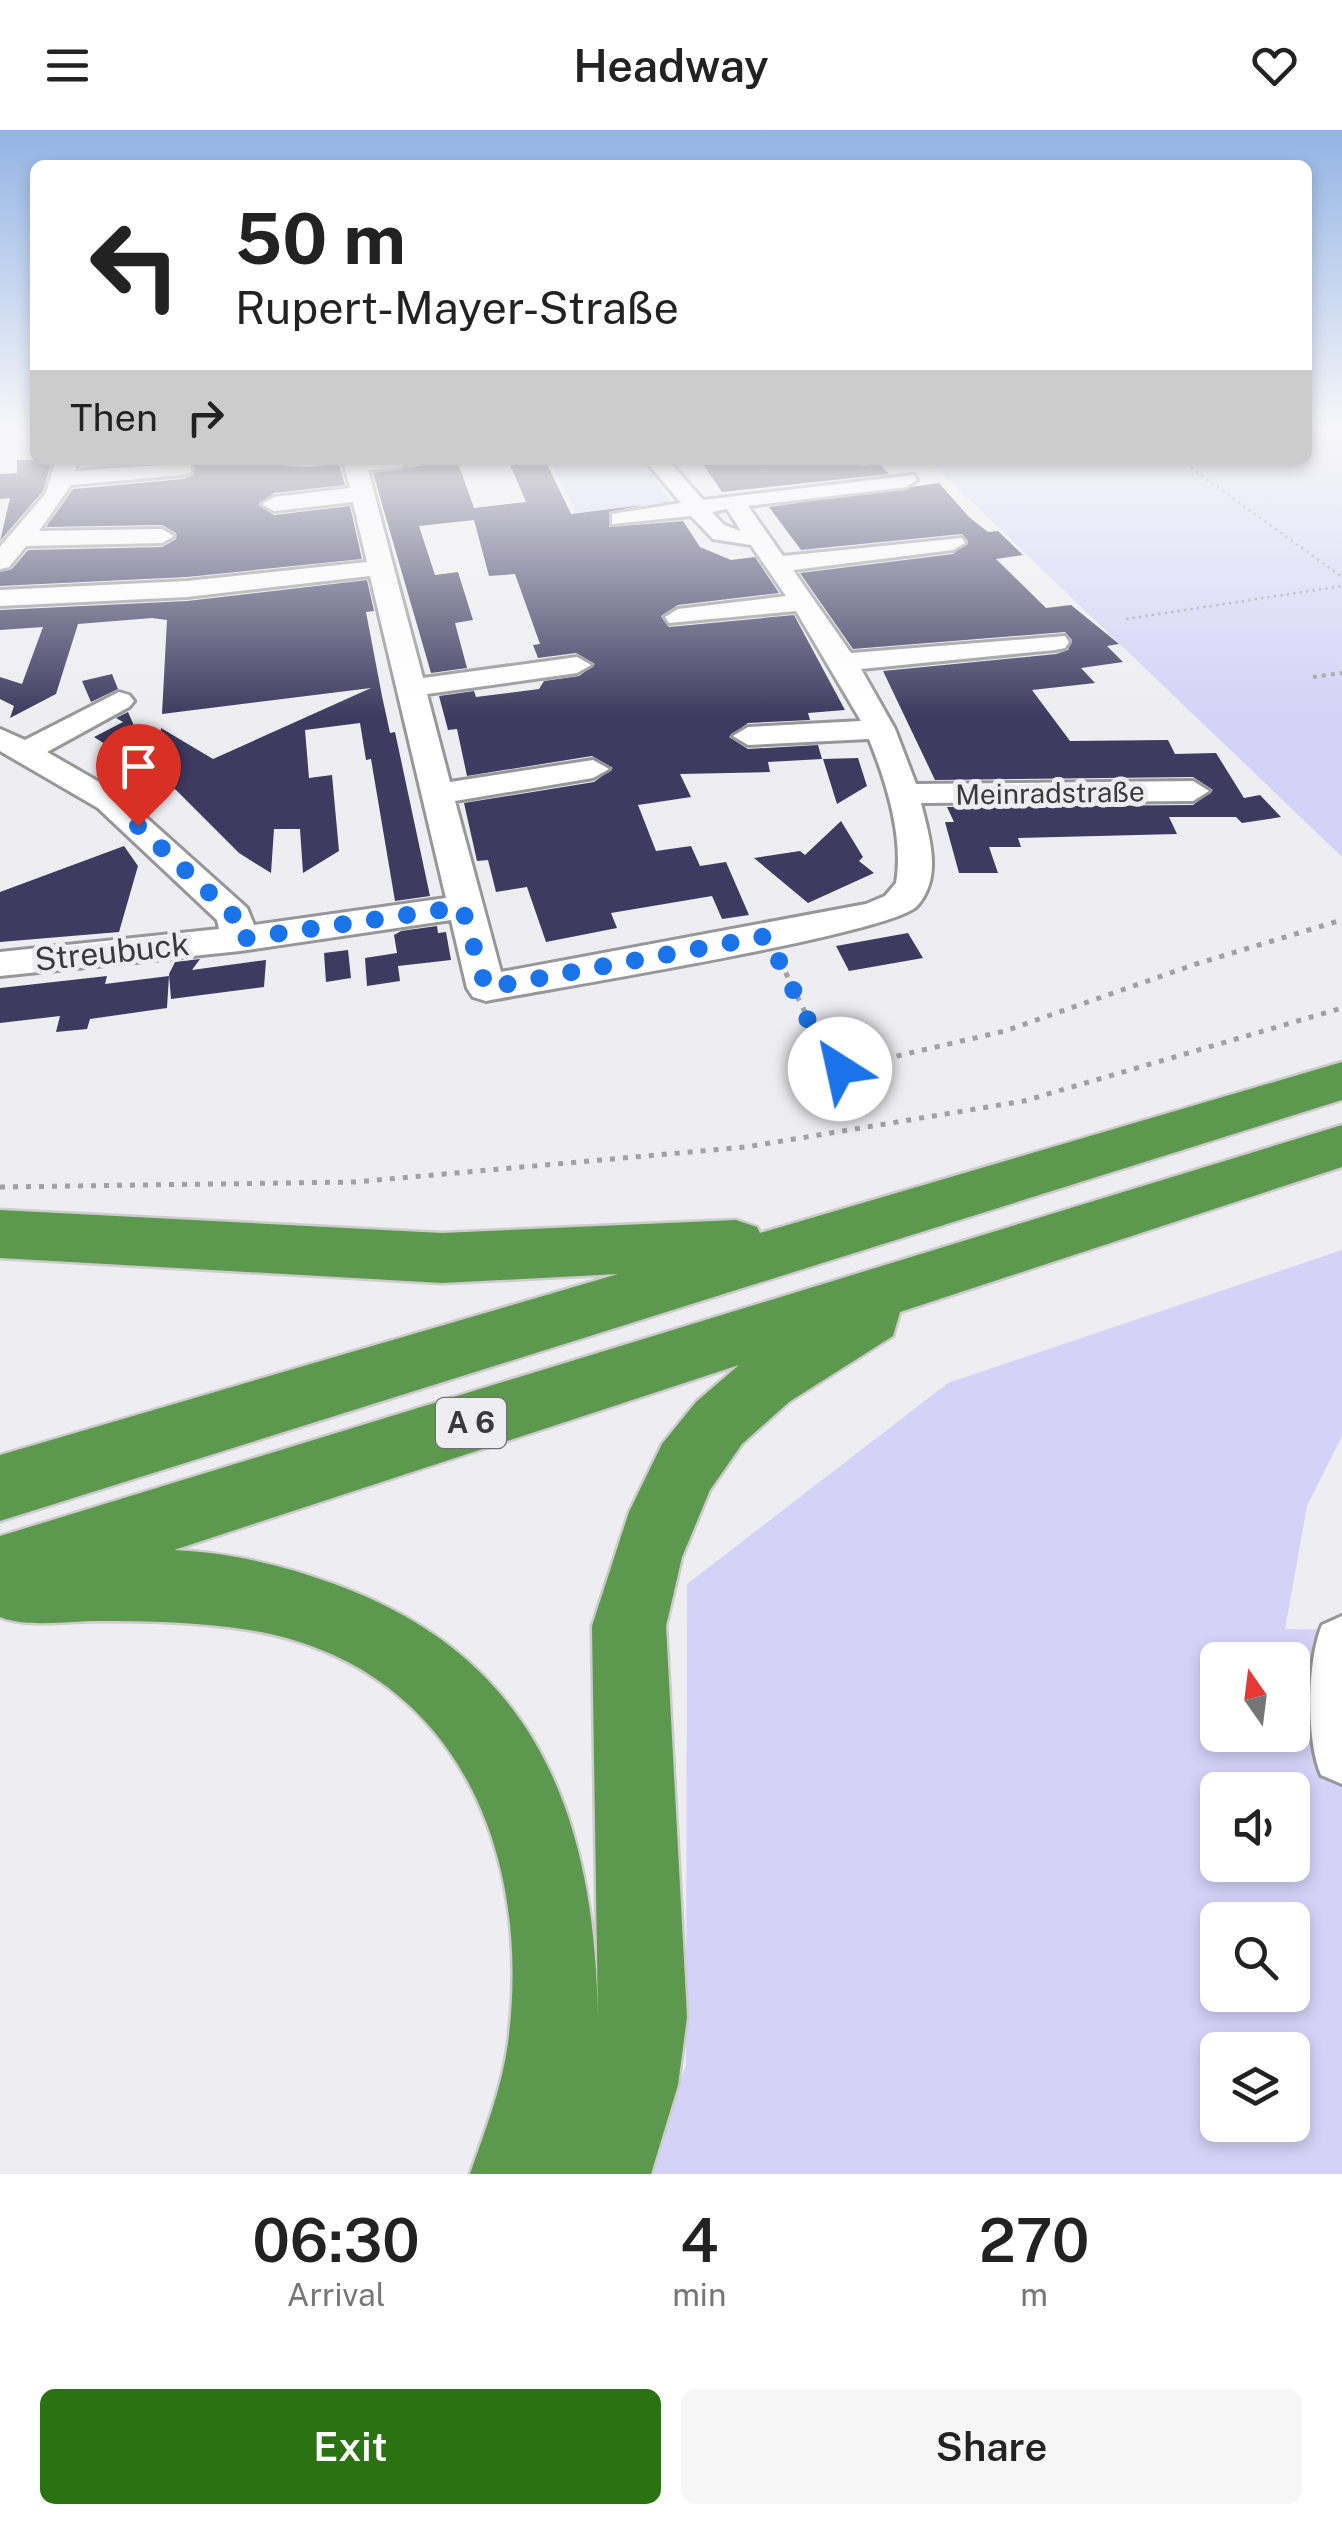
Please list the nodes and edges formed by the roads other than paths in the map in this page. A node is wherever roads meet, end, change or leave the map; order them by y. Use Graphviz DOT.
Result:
graph roads {
  1 [pos="368,525"];
  2 [pos="708,525"];
  3 [pos="749,525"];
  4 [pos="837,525"];
  5 [pos="162,536"];
  6 [pos="757,538"];
  7 [pos="15,541"];
  8 [pos="953,542"];
  9 [pos="861,554"];
  10 [pos="0,562"];
  11 [pos="778,564"];
  12 [pos="378,568"];
  13 [pos="0,598"];
  14 [pos="806,602"];
  15 [pos="678,617"];
  16 [pos="1055,642"];
  17 [pos="846,662"];
  18 [pos="577,665"];
  19 [pos="409,688"];
  20 [pos="119,701"];
  21 [pos="880,729"];
  22 [pos="748,736"];
  23 [pos="14,745"];
  24 [pos="593,769"];
  25 [pos="1193,791"];
  26 [pos="437,794"];
  27 [pos="906,794"];
  28 [pos="462,907"];
  29 [pos="240,939"];
  30 [pos="0,964"];
  31 [pos="1342,1081"];
  32 [pos="1342,1146"];
  33 [pos="0,1234"];
  34 [pos="814,1241"];
  35 [pos="942,1273"];
  36 [pos="0,1488"];
  37 [pos="0,1572"];
  38 [pos="0,1584"];
  39 [pos="1342,1645"];
  40 [pos="1342,1754"];
  41 [pos="517,2174"];
  42 [pos="604,2174"];
  1 -- 12 [label="street"];
  2 -- 6 [label="street"];
  3 -- 6 [label="street"];
  4 -- 9 [label="street"];
  5 -- 7 [label="street"];
  6 -- 11 [label="street"];
  7 -- 10 [label="street"];
  8 -- 9 [label="street"];
  9 -- 11 [label="street"];
  11 -- 14 [label="street"];
  12 -- 13 [label="street"];
  12 -- 19 [label="street"];
  14 -- 15 [label="street"];
  14 -- 17 [label="street"];
  16 -- 17 [label="street"];
  17 -- 21 [label="street"];
  18 -- 19 [label="street"];
  19 -- 26 [label="street"];
  20 -- 23 [label="street"];
  21 -- 22 [label="street"];
  21 -- 27 [label="street"];
  23 -- 29 [label="street"];
  24 -- 26 [label="street"];
  25 -- 27 [label="street, Meinradstraße"];
  26 -- 28 [label="street"];
  27 -- 28 [label="street"];
  28 -- 29 [label="street, Streubuck"];
  29 -- 30 [label="street, Streubuck"];
  31 -- 34 [label="highway, A 6"];
  32 -- 35 [label="highway, A 6"];
  33 -- 34 [label="highway"];
  34 -- 36 [label="highway, A 6"];
  35 -- 37 [label="highway, A 6"];
  35 -- 42 [label="highway"];
  38 -- 41 [label="highway"];
  39 -- 40 [label="street"];
}
